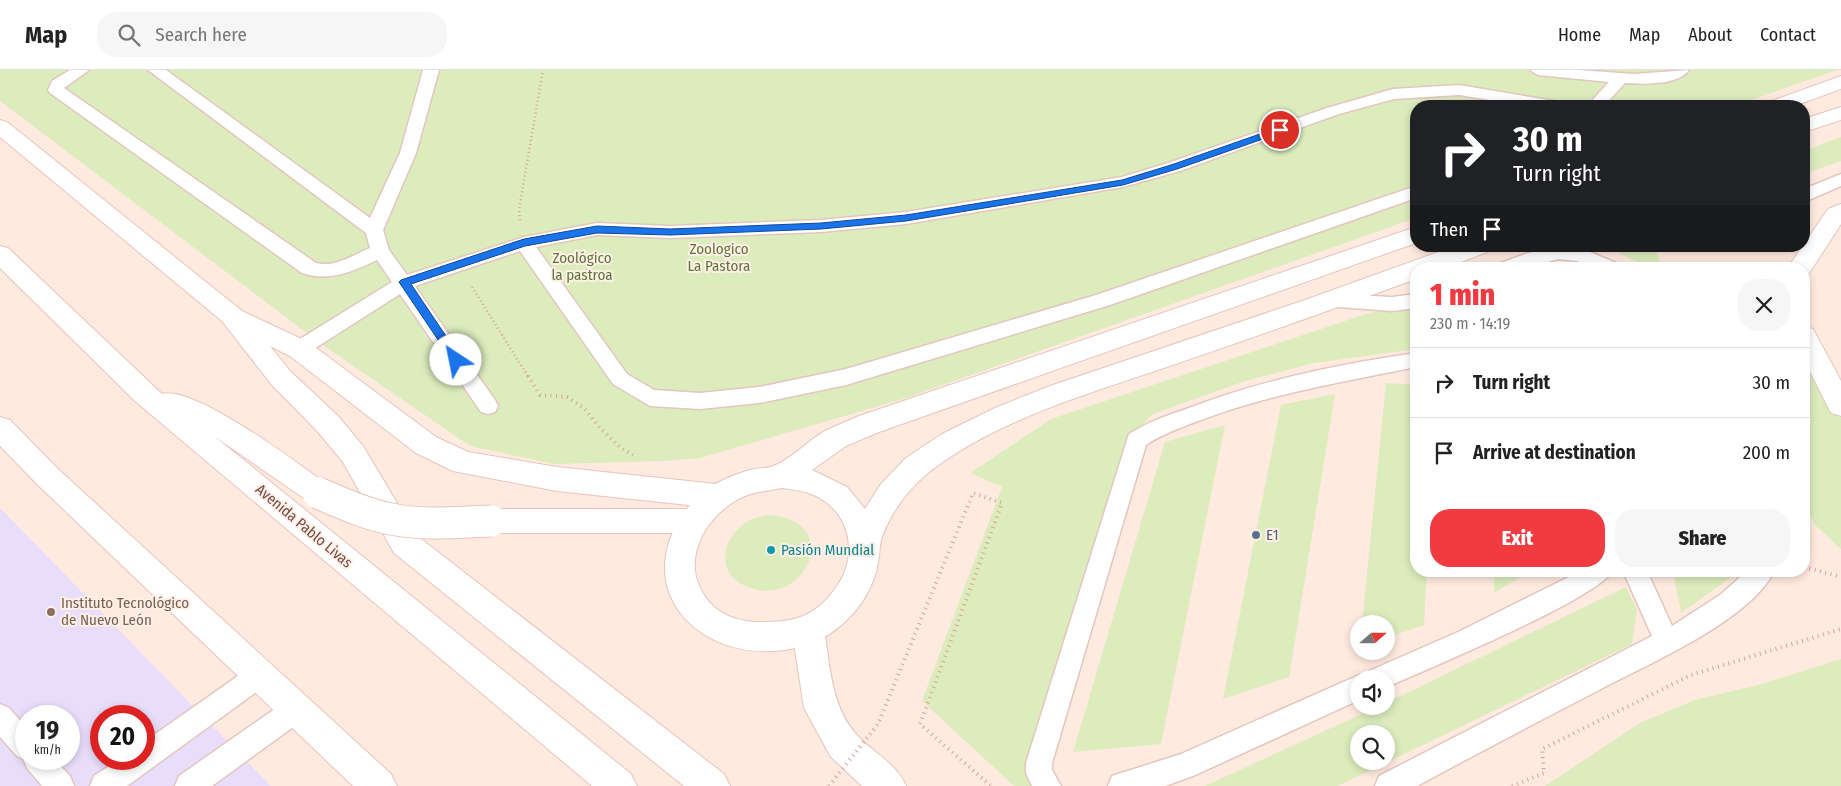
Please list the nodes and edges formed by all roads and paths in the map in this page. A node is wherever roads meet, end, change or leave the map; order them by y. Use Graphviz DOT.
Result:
graph roads {
  1 [pos="81,70"];
  2 [pos="156,70"];
  3 [pos="432,70"];
  4 [pos="543,70"];
  5 [pos="1538,70"];
  6 [pos="1681,70"];
  7 [pos="1622,77"];
  8 [pos="1841,82"];
  9 [pos="1518,100"];
  10 [pos="1601,100"];
  11 [pos="1792,100"];
  12 [pos="1841,113"];
  13 [pos="1810,124"];
  14 [pos="0,126"];
  15 [pos="1841,180"];
  16 [pos="1810,193"];
  17 [pos="1410,194"];
  18 [pos="1841,211"];
  19 [pos="374,230"];
  20 [pos="1410,237"];
  21 [pos="524,243"];
  22 [pos="380,251"];
  23 [pos="1463,252"];
  24 [pos="1557,252"];
  25 [pos="1566,252"];
  26 [pos="0,254"];
  27 [pos="1436,262"];
  28 [pos="1524,262"];
  29 [pos="1596,262"];
  30 [pos="1804,262"];
  31 [pos="457,264"];
  32 [pos="1410,272"];
  33 [pos="404,282"];
  34 [pos="1332,301"];
  35 [pos="1410,302"];
  36 [pos="231,315"];
  37 [pos="1810,347"];
  38 [pos="299,349"];
  39 [pos="1410,361"];
  40 [pos="144,394"];
  41 [pos="488,406"];
  42 [pos="1841,406"];
  43 [pos="0,428"];
  44 [pos="637,457"];
  45 [pos="782,476"];
  46 [pos="716,496"];
  47 [pos="692,521"];
  48 [pos="865,540"];
  49 [pos="1810,569"];
  50 [pos="1592,577"];
  51 [pos="1638,577"];
  52 [pos="1757,577"];
  53 [pos="1841,577"];
  54 [pos="1841,629"];
  55 [pos="808,630"];
  56 [pos="1667,642"];
  57 [pos="1395,672"];
  58 [pos="262,674"];
  59 [pos="1350,691"];
  60 [pos="298,708"];
  61 [pos="0,716"];
  62 [pos="15,734"];
  63 [pos="155,750"];
  64 [pos="46,770"];
  65 [pos="126,770"];
  66 [pos="60,786"];
  67 [pos="104,786"];
  68 [pos="189,786"];
  69 [pos="379,786"];
  70 [pos="619,786"];
  71 [pos="712,786"];
  72 [pos="829,786"];
  73 [pos="888,786"];
  74 [pos="991,786"];
  75 [pos="1047,786"];
  76 [pos="1122,786"];
  77 [pos="1388,786"];
  78 [pos="1512,786"];
  1 -- 22 [label="lane"];
  2 -- 19 [label="lane"];
  3 -- 19 [label="lane"];
  4 -- 21 [label="path"];
  5 -- 7 [label="lane"];
  6 -- 7 [label="lane"];
  7 -- 10 [label="lane"];
  8 -- 11 [label="main road"];
  9 -- 21 [label="lane"];
  12 -- 13 [label="main road"];
  14 -- 36 [label="main road"];
  15 -- 16 [label="lane"];
  17 -- 21 [label="lane"];
  18 -- 30 [label="main road"];
  19 -- 22 [label="lane"];
  20 -- 45 [label="main road"];
  21 -- 31 [label="lane"];
  22 -- 33 [label="lane"];
  23 -- 27 [label="main road"];
  24 -- 28 [label="lane"];
  25 -- 29 [label="lane"];
  26 -- 40 [label="main road, Avenida Pablo Livas"];
  31 -- 33 [label="lane"];
  31 -- 44 [label="path"];
  32 -- 34 [label="main road"];
  33 -- 38 [label="lane"];
  33 -- 41 [label="lane"];
  34 -- 35 [label="lane"];
  34 -- 48 [label="main road"];
  36 -- 38 [label="main road"];
  36 -- 71 [label="main road"];
  37 -- 42 [label="main road"];
  38 -- 46 [label="main road"];
  39 -- 75 [label="lane"];
  40 -- 47 [label="main road, bridge"];
  40 -- 70 [label="main road, Avenida Pablo Livas"];
  43 -- 58 [label="main road"];
  45 -- 46 [label="main road"];
  45 -- 48 [label="main road"];
  46 -- 47 [label="main road"];
  47 -- 55 [label="main road"];
  48 -- 55 [label="main road"];
  49 -- 53 [label="path"];
  50 -- 57 [label="lane"];
  51 -- 56 [label="lane"];
  52 -- 56 [label="lane"];
  54 -- 78 [label="path"];
  55 -- 73 [label="main road"];
  56 -- 77 [label="lane"];
  58 -- 60 [label="main road"];
  58 -- 63 [label="lane"];
  59 -- 76 [label="lane"];
  60 -- 68 [label="lane"];
  60 -- 69 [label="main road"];
  61 -- 62 [label="lane"];
  64 -- 66 [label="lane"];
  65 -- 67 [label="lane"];
  72 -- 74 [label="path, bridge"];
}
